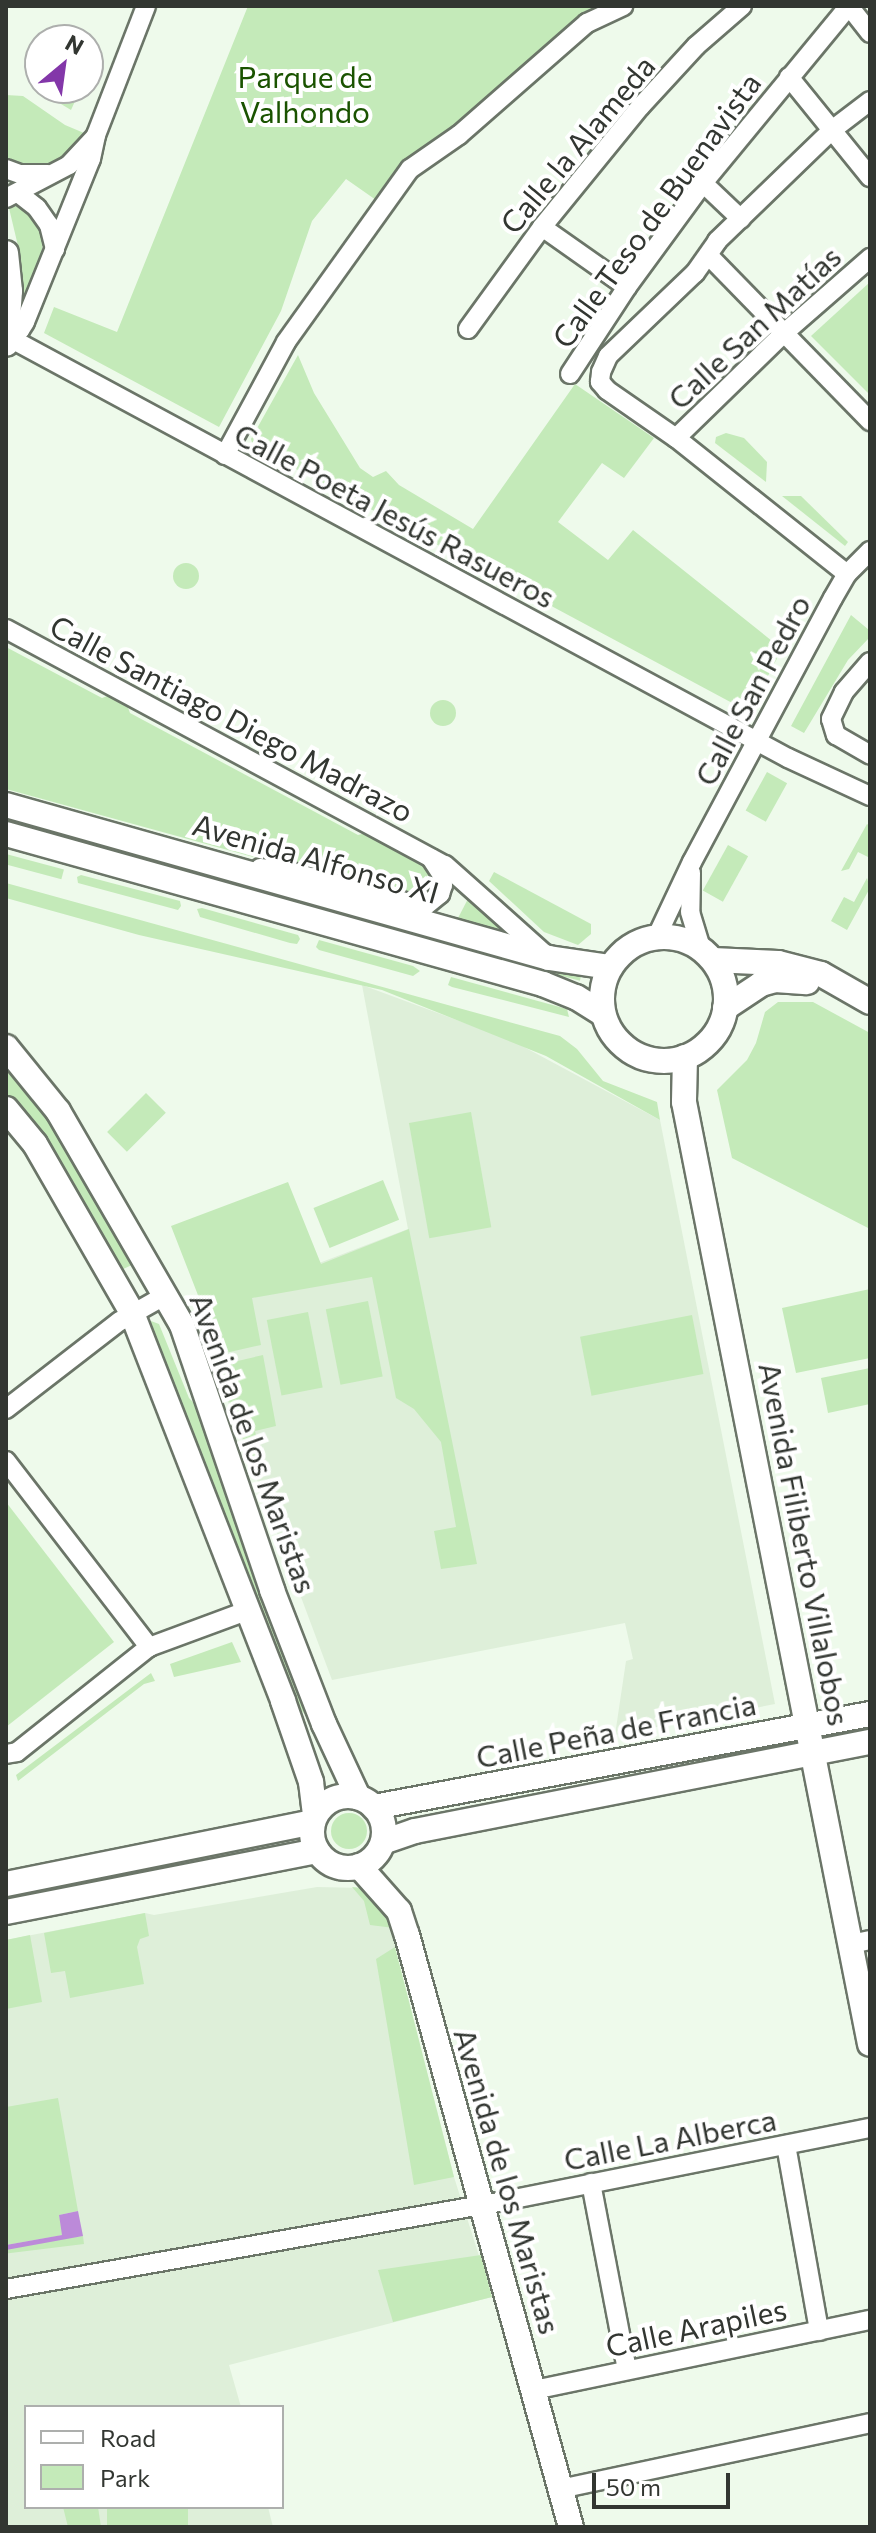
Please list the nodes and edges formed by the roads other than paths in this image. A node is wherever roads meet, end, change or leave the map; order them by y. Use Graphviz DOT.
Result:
graph roads {
  1 [pos="146,6"];
  2 [pos="623,6"];
  3 [pos="742,6"];
  4 [pos="849,6"];
  5 [pos="870,33"];
  6 [pos="789,77"];
  7 [pos="870,101"];
  8 [pos="832,130"];
  9 [pos="96,135"];
  10 [pos="6,169"];
  11 [pos="55,174"];
  12 [pos="870,177"];
  13 [pos="703,183"];
  14 [pos="12,195"];
  15 [pos="741,219"];
  16 [pos="542,227"];
  17 [pos="55,249"];
  18 [pos="6,253"];
  19 [pos="709,256"];
  20 [pos="870,258"];
  21 [pos="623,295"];
  22 [pos="641,324"];
  23 [pos="468,329"];
  24 [pos="783,334"];
  25 [pos="7,340"];
  26 [pos="570,374"];
  27 [pos="870,421"];
  28 [pos="676,438"];
  29 [pos="225,455"];
  30 [pos="870,551"];
  31 [pos="847,574"];
  32 [pos="6,629"];
  33 [pos="870,662"];
  34 [pos="757,740"];
  35 [pos="870,755"];
  36 [pos="870,796"];
  37 [pos="6,805"];
  38 [pos="6,834"];
  39 [pos="431,858"];
  40 [pos="692,862"];
  41 [pos="227,864"];
  42 [pos="656,938"];
  43 [pos="707,954"];
  44 [pos="549,958"];
  45 [pos="610,967"];
  46 [pos="860,996"];
  47 [pos="725,1008"];
  48 [pos="603,1014"];
  49 [pos="6,1047"];
  50 [pos="685,1057"];
  51 [pos="6,1109"];
  52 [pos="166,1295"];
  53 [pos="132,1313"];
  54 [pos="6,1409"];
  55 [pos="6,1461"];
  56 [pos="249,1610"];
  57 [pos="149,1647"];
  58 [pos="870,1714"];
  59 [pos="809,1725"];
  60 [pos="870,1742"];
  61 [pos="814,1753"];
  62 [pos="6,1754"];
  63 [pos="366,1802"];
  64 [pos="314,1819"];
  65 [pos="383,1842"];
  66 [pos="317,1851"];
  67 [pos="359,1866"];
  68 [pos="6,1884"];
  69 [pos="6,1912"];
  70 [pos="860,1942"];
  71 [pos="870,2044"];
  72 [pos="870,2128"];
  73 [pos="786,2145"];
  74 [pos="591,2183"];
  75 [pos="480,2203"];
  76 [pos="6,2289"];
  77 [pos="870,2320"];
  78 [pos="819,2331"];
  79 [pos="627,2370"];
  80 [pos="534,2390"];
  81 [pos="870,2423"];
  82 [pos="560,2489"];
  83 [pos="571,2527"];
  1 -- 9 [label="street"];
  2 -- 29 [label="street"];
  3 -- 16 [label="street, Calle la Alameda"];
  4 -- 5 [label="street"];
  4 -- 6 [label="street, Calle Teso de Buenavista"];
  6 -- 8 [label="street"];
  6 -- 13 [label="street, Calle Teso de Buenavista"];
  7 -- 8 [label="street"];
  8 -- 12 [label="street"];
  8 -- 15 [label="street"];
  9 -- 11 [label="street"];
  9 -- 17 [label="street"];
  10 -- 11 [label="street"];
  11 -- 14 [label="street"];
  13 -- 15 [label="street"];
  13 -- 21 [label="street, Calle Teso de Buenavista"];
  14 -- 17 [label="street"];
  15 -- 19 [label="street"];
  16 -- 21 [label="street"];
  16 -- 23 [label="street, Calle la Alameda"];
  17 -- 25 [label="street"];
  18 -- 25 [label="main road"];
  19 -- 22 [label="street"];
  19 -- 24 [label="street"];
  20 -- 24 [label="street, Calle San Matías"];
  21 -- 22 [label="street"];
  21 -- 26 [label="street, Calle Teso de Buenavista"];
  22 -- 28 [label="street"];
  24 -- 27 [label="street"];
  24 -- 28 [label="street, Calle San Matías"];
  25 -- 29 [label="street, Calle Poeta Jesús Rasueros"];
  28 -- 31 [label="street"];
  29 -- 34 [label="street, Calle Poeta Jesús Rasueros"];
  30 -- 31 [label="street, Calle San Pedro"];
  31 -- 34 [label="street, Calle San Pedro"];
  32 -- 39 [label="street, Calle Santiago Diego Madrazo"];
  33 -- 35 [label="street"];
  34 -- 36 [label="street, Calle Poeta Jesús Rasueros"];
  34 -- 40 [label="street, Calle San Pedro"];
  37 -- 41 [label="main road, Avenida Alfonso XI"];
  38 -- 48 [label="main road, Avenida Alfonso XI"];
  39 -- 41 [label="street, Calle Santiago Diego Madrazo"];
  39 -- 44 [label="street, Calle Santiago Diego Madrazo"];
  40 -- 42 [label="street, Calle San Pedro"];
  40 -- 43 [label="street, Calle San Pedro"];
  41 -- 44 [label="main road, Avenida Alfonso XI"];
  42 -- 43 [label="main road"];
  42 -- 45 [label="main road"];
  43 -- 46 [label="main road"];
  43 -- 47 [label="main road"];
  44 -- 45 [label="main road, Avenida Alfonso XI"];
  45 -- 48 [label="main road"];
  46 -- 47 [label="main road"];
  47 -- 50 [label="main road"];
  48 -- 50 [label="main road"];
  49 -- 52 [label="main road, Avenida de los Maristas"];
  50 -- 59 [label="main road, Avenida Filiberto Villalobos"];
  51 -- 53 [label="main road, Avenida de los Maristas"];
  52 -- 53 [label="street"];
  52 -- 63 [label="main road, Avenida de los Maristas"];
  53 -- 54 [label="street"];
  53 -- 56 [label="main road, Avenida de los Maristas"];
  55 -- 57 [label="street"];
  56 -- 57 [label="street"];
  56 -- 64 [label="main road, Avenida de los Maristas"];
  57 -- 62 [label="street"];
  58 -- 59 [label="main road, Calle Peña de Francia"];
  59 -- 61 [label="main road, Avenida Filiberto Villalobos"];
  59 -- 63 [label="main road, Calle Peña de Francia"];
  60 -- 61 [label="main road, Calle Peña de Francia"];
  61 -- 65 [label="main road, Calle Peña de Francia"];
  61 -- 70 [label="main road, Avenida Filiberto Villalobos"];
  63 -- 64 [label="main road"];
  63 -- 65 [label="main road"];
  64 -- 66 [label="main road"];
  64 -- 68 [label="main road"];
  65 -- 67 [label="main road"];
  66 -- 67 [label="main road"];
  66 -- 69 [label="main road"];
  67 -- 75 [label="main road, Avenida de los Maristas"];
  70 -- 71 [label="main road, Avenida Filiberto Villalobos"];
  72 -- 73 [label="street, Calle La Alberca"];
  73 -- 74 [label="street, Calle La Alberca"];
  73 -- 78 [label="street"];
  74 -- 75 [label="street, Calle La Alberca"];
  74 -- 79 [label="street"];
  75 -- 76 [label="street, Calle La Alberca"];
  75 -- 80 [label="main road, Avenida de los Maristas"];
  77 -- 78 [label="street, Calle Arapiles"];
  78 -- 79 [label="street, Calle Arapiles"];
  79 -- 80 [label="street, Calle Arapiles"];
  80 -- 82 [label="main road, Avenida de los Maristas"];
  81 -- 82 [label="street"];
  82 -- 83 [label="main road, Avenida de los Maristas"];
}
